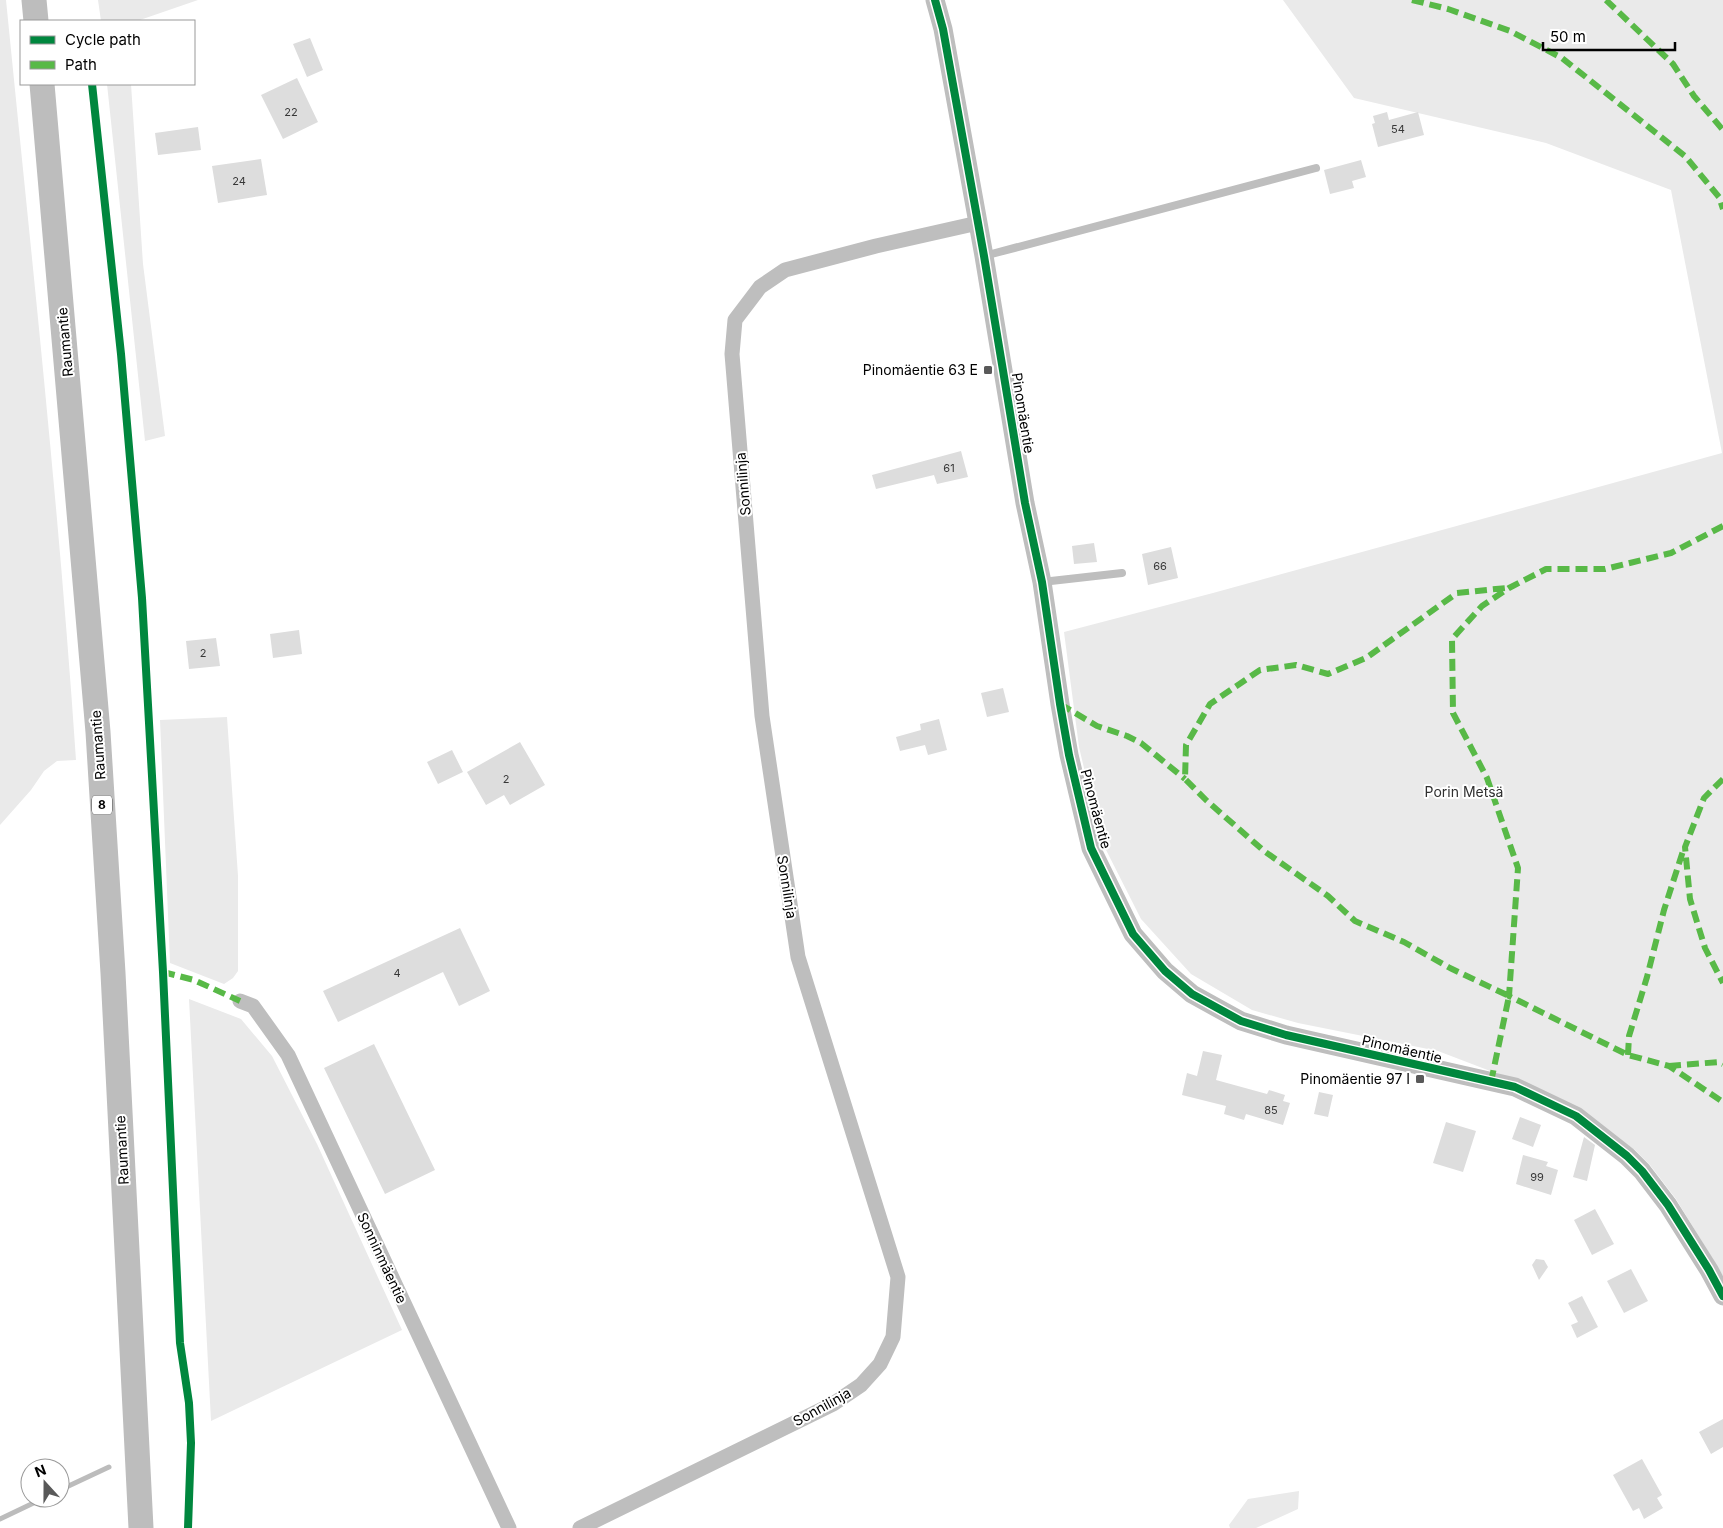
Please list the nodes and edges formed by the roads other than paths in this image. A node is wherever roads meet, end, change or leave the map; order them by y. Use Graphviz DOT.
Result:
graph roads {
  1 [pos="34,0"];
  2 [pos="935,0"];
  3 [pos="36,20"];
  4 [pos="42,85"];
  5 [pos="1316,168"];
  6 [pos="978,222"];
  7 [pos="984,256"];
  8 [pos="1122,573"];
  9 [pos="1042,582"];
  10 [pos="240,1001"];
  11 [pos="1723,1296"];
  12 [pos="141,1528"];
  13 [pos="509,1528"];
  14 [pos="580,1528"];
  1 -- 3 [label="highway"];
  2 -- 6 [label="street, Pinomäentie"];
  4 -- 12 [label="highway, Raumantie / 8"];
  5 -- 7 [label="lane"];
  6 -- 7 [label="street, Pinomäentie"];
  6 -- 14 [label="street, Sonnilinja"];
  7 -- 9 [label="street, Pinomäentie"];
  8 -- 9 [label="lane"];
  9 -- 11 [label="street, Pinomäentie"];
  10 -- 13 [label="street, Sonninmäentie"];
}
